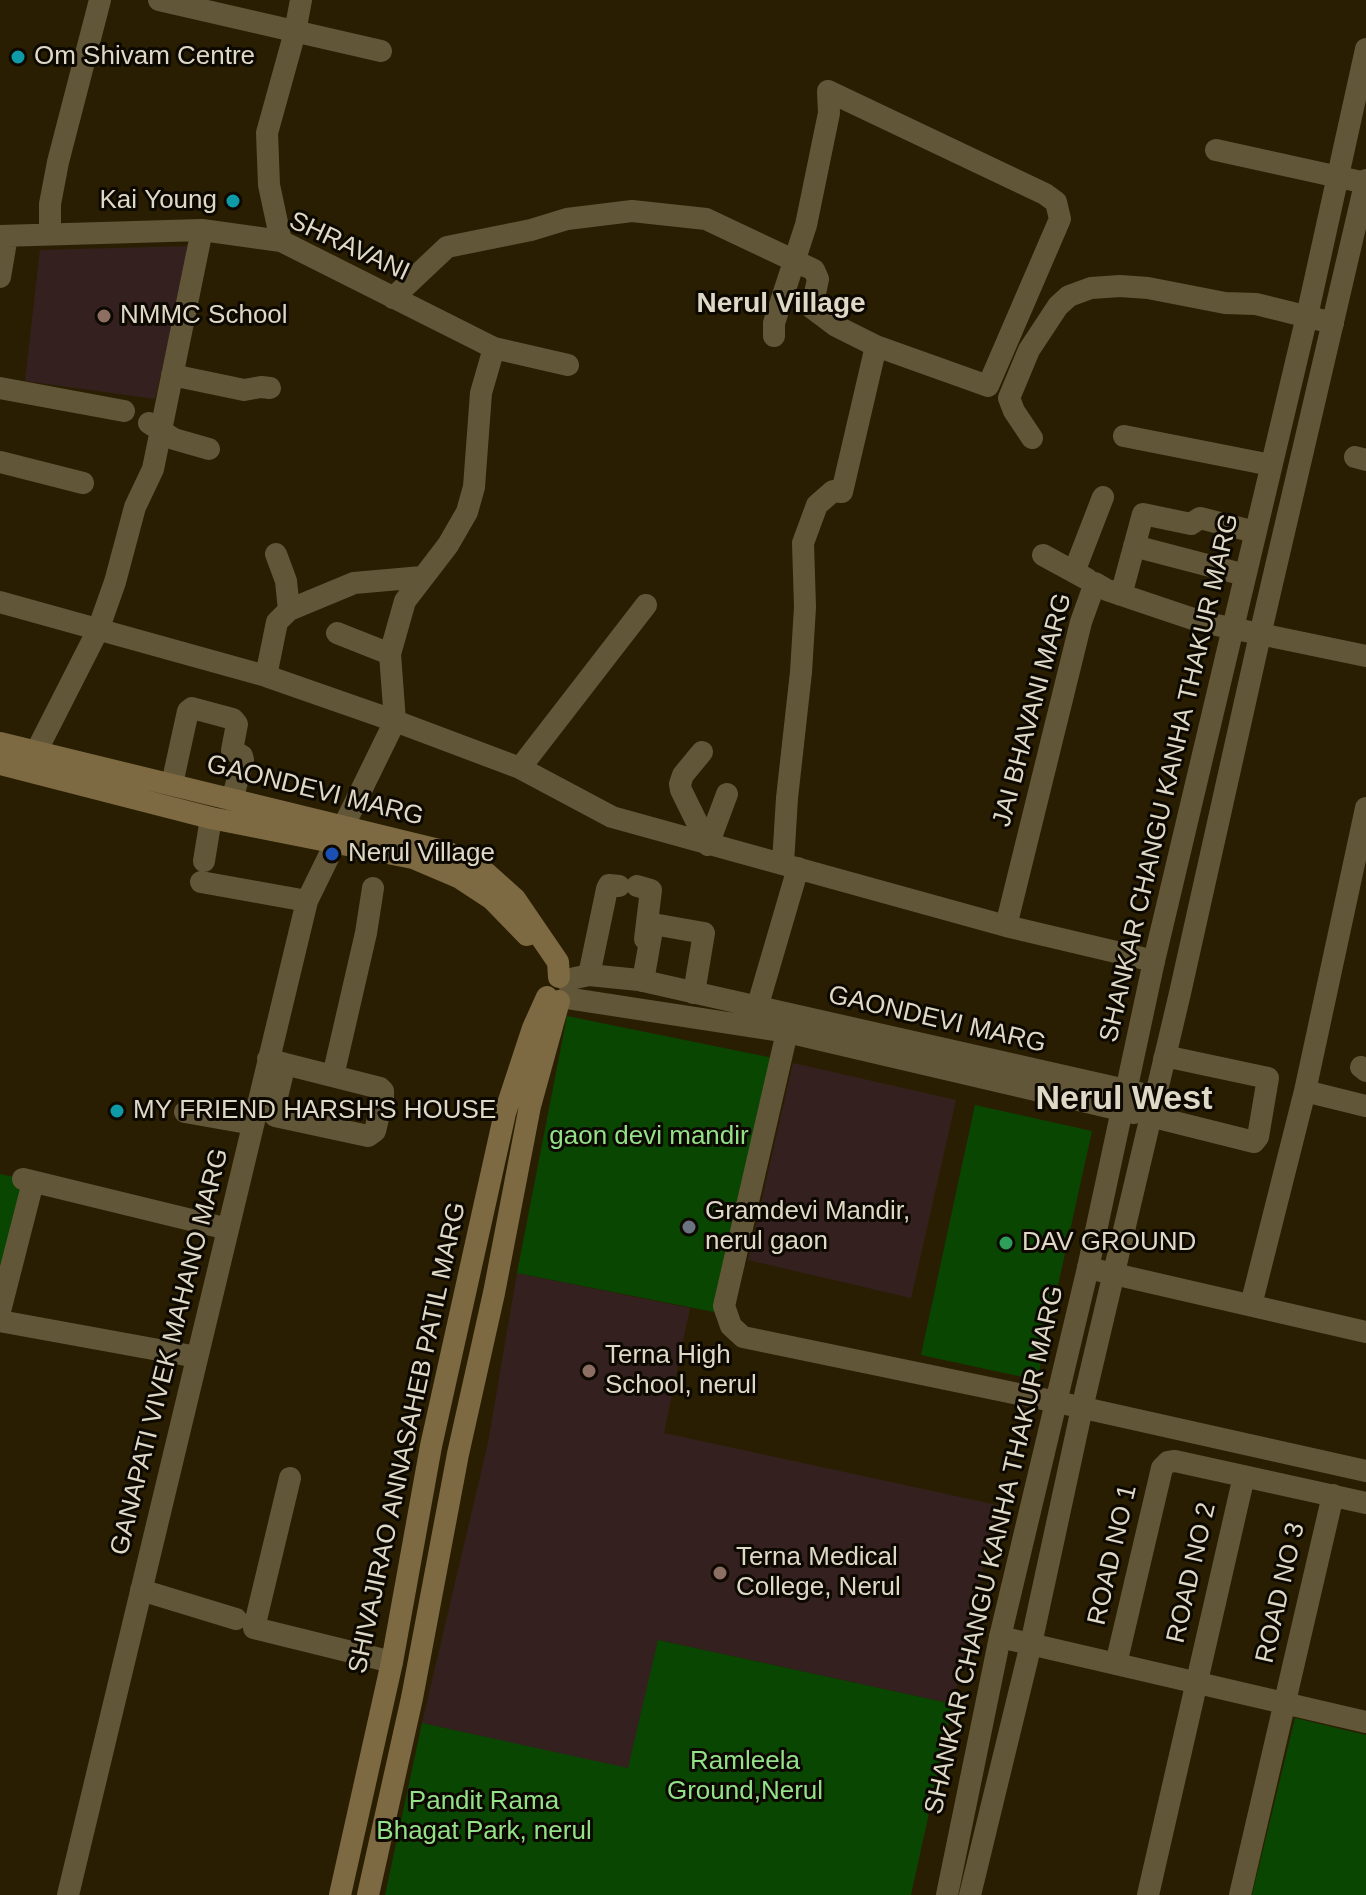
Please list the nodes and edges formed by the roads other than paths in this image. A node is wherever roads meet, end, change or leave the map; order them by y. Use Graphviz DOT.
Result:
graph roads {
  1 [pos="100,0"];
  2 [pos="159,0"];
  3 [pos="301,0"];
  4 [pos="295,32"];
  5 [pos="1366,49"];
  6 [pos="381,51"];
  7 [pos="1216,150"];
  8 [pos="1337,176"];
  9 [pos="1366,182"];
  10 [pos="202,230"];
  11 [pos="50,233"];
  12 [pos="4,236"];
  13 [pos="281,241"];
  14 [pos="793,260"];
  15 [pos="0,277"];
  16 [pos="393,298"];
  17 [pos="1307,316"];
  18 [pos="1333,323"];
  19 [pos="774,336"];
  20 [pos="876,346"];
  21 [pos="494,348"];
  22 [pos="568,365"];
  23 [pos="172,375"];
  24 [pos="270,388"];
  25 [pos="3,395"];
  26 [pos="124,411"];
  27 [pos="154,426"];
  28 [pos="1124,436"];
  29 [pos="1032,438"];
  30 [pos="209,449"];
  31 [pos="0,462"];
  32 [pos="1271,465"];
  33 [pos="83,483"];
  34 [pos="1103,497"];
  35 [pos="1255,532"];
  36 [pos="1134,546"];
  37 [pos="276,554"];
  38 [pos="1043,555"];
  39 [pos="1074,572"];
  40 [pos="1245,575"];
  41 [pos="422,577"];
  42 [pos="1095,583"];
  43 [pos="1121,595"];
  44 [pos="0,602"];
  45 [pos="646,605"];
  46 [pos="289,610"];
  47 [pos="98,630"];
  48 [pos="1232,630"];
  49 [pos="337,633"];
  50 [pos="1260,635"];
  51 [pos="390,654"];
  52 [pos="1366,656"];
  53 [pos="266,676"];
  54 [pos="395,721"];
  55 [pos="0,743"];
  56 [pos="702,752"];
  57 [pos="34,760"];
  58 [pos="0,764"];
  59 [pos="520,768"];
  60 [pos="172,784"];
  61 [pos="727,794"];
  62 [pos="232,800"];
  63 [pos="1366,808"];
  64 [pos="211,818"];
  65 [pos="338,836"];
  66 [pos="708,845"];
  67 [pos="791,866"];
  68 [pos="373,888"];
  69 [pos="307,901"];
  70 [pos="1006,926"];
  71 [pos="1154,961"];
  72 [pos="589,975"];
  73 [pos="641,980"];
  74 [pos="1149,987"];
  75 [pos="558,989"];
  76 [pos="694,993"];
  77 [pos="1180,993"];
  78 [pos="757,1008"];
  79 [pos="787,1032"];
  80 [pos="1164,1059"];
  81 [pos="277,1062"];
  82 [pos="333,1076"];
  83 [pos="1305,1091"];
  84 [pos="1125,1101"];
  85 [pos="1366,1106"];
  86 [pos="1153,1107"];
  87 [pos="185,1112"];
  88 [pos="253,1124"];
  89 [pos="228,1229"];
  90 [pos="1088,1268"];
  91 [pos="1114,1274"];
  92 [pos="1251,1305"];
  93 [pos="0,1311"];
  94 [pos="0,1321"];
  95 [pos="1366,1332"];
  96 [pos="197,1357"];
  97 [pos="1057,1402"];
  98 [pos="1082,1408"];
  99 [pos="1366,1471"];
  100 [pos="1244,1476"];
  101 [pos="290,1478"];
  102 [pos="1333,1495"];
  103 [pos="1366,1503"];
  104 [pos="141,1590"];
  105 [pos="236,1619"];
  106 [pos="1000,1637"];
  107 [pos="1031,1644"];
  108 [pos="392,1662"];
  109 [pos="1116,1664"];
  110 [pos="1195,1683"];
  111 [pos="1284,1703"];
  112 [pos="1366,1722"];
  113 [pos="68,1895"];
  114 [pos="340,1895"];
  115 [pos="368,1895"];
  116 [pos="947,1895"];
  117 [pos="970,1895"];
  118 [pos="1148,1895"];
  119 [pos="1240,1895"];
  1 -- 11 [label="street"];
  2 -- 4 [label="street"];
  3 -- 4 [label="street"];
  4 -- 6 [label="street"];
  4 -- 13 [label="street"];
  5 -- 8 [label="street, SHANKAR CHANGU KANHA THAKUR MARG"];
  7 -- 8 [label="street"];
  8 -- 9 [label="street"];
  8 -- 17 [label="street, SHANKAR CHANGU KANHA THAKUR MARG"];
  9 -- 18 [label="street, SHANKAR CHANGU KANHA THAKUR MARG"];
  10 -- 11 [label="street, SHRAVANI"];
  10 -- 13 [label="street, SHRAVANI"];
  10 -- 23 [label="street"];
  11 -- 12 [label="street, SHRAVANI"];
  12 -- 15 [label="street"];
  13 -- 16 [label="street, SHRAVANI"];
  14 -- 16 [label="street"];
  14 -- 19 [label="street"];
  14 -- 20 [label="street"];
  14 -- 20 [label="street"];
  16 -- 21 [label="street, SHRAVANI"];
  17 -- 18 [label="street"];
  17 -- 29 [label="street"];
  17 -- 32 [label="street, SHANKAR CHANGU KANHA THAKUR MARG"];
  18 -- 50 [label="street, SHANKAR CHANGU KANHA THAKUR MARG"];
  20 -- 67 [label="street"];
  21 -- 22 [label="street, SHRAVANI"];
  21 -- 41 [label="street"];
  23 -- 24 [label="street"];
  23 -- 27 [label="street"];
  25 -- 26 [label="street"];
  27 -- 30 [label="street"];
  27 -- 47 [label="street"];
  28 -- 32 [label="street"];
  31 -- 33 [label="street"];
  32 -- 35 [label="street, SHANKAR CHANGU KANHA THAKUR MARG"];
  34 -- 39 [label="street"];
  35 -- 36 [label="street"];
  35 -- 40 [label="street, SHANKAR CHANGU KANHA THAKUR MARG"];
  36 -- 40 [label="street"];
  36 -- 43 [label="street"];
  37 -- 46 [label="street"];
  38 -- 39 [label="street"];
  39 -- 42 [label="street"];
  40 -- 48 [label="street, SHANKAR CHANGU KANHA THAKUR MARG"];
  41 -- 46 [label="street"];
  41 -- 51 [label="street"];
  42 -- 43 [label="street, JAI BHAVANI MARG"];
  42 -- 70 [label="street, JAI BHAVANI MARG"];
  43 -- 48 [label="street, JAI BHAVANI MARG"];
  44 -- 47 [label="street"];
  45 -- 59 [label="street"];
  46 -- 53 [label="street"];
  47 -- 53 [label="street"];
  47 -- 57 [label="street"];
  48 -- 50 [label="street, JAI BHAVANI MARG"];
  48 -- 71 [label="street, SHANKAR CHANGU KANHA THAKUR MARG"];
  49 -- 51 [label="street"];
  50 -- 52 [label="street, JAI BHAVANI MARG"];
  50 -- 77 [label="street, SHANKAR CHANGU KANHA THAKUR MARG"];
  51 -- 54 [label="street"];
  53 -- 54 [label="street"];
  54 -- 59 [label="street"];
  54 -- 65 [label="street, GANAPATI VIVEK MAHANO MARG"];
  55 -- 57 [label="main road, GAONDEVI MARG"];
  56 -- 66 [label="street"];
  57 -- 58 [label="main road, GAONDEVI MARG"];
  57 -- 60 [label="main road, GAONDEVI MARG"];
  57 -- 64 [label="main road, GAONDEVI MARG"];
  59 -- 66 [label="street"];
  60 -- 62 [label="main road, GAONDEVI MARG"];
  60 -- 62 [label="street"];
  61 -- 66 [label="street"];
  62 -- 65 [label="main road, GAONDEVI MARG"];
  63 -- 83 [label="street"];
  64 -- 65 [label="main road, GAONDEVI MARG"];
  64 -- 69 [label="street"];
  65 -- 69 [label="street, GANAPATI VIVEK MAHANO MARG"];
  65 -- 75 [label="main road, GAONDEVI MARG"];
  66 -- 67 [label="street"];
  67 -- 70 [label="street"];
  67 -- 78 [label="street"];
  68 -- 82 [label="street"];
  69 -- 81 [label="street, GANAPATI VIVEK MAHANO MARG"];
  70 -- 71 [label="street"];
  71 -- 74 [label="street, SHANKAR CHANGU KANHA THAKUR MARG"];
  72 -- 73 [label="street, GAONDEVI MARG"];
  72 -- 73 [label="street"];
  72 -- 75 [label="street, GAONDEVI MARG"];
  73 -- 76 [label="street, GAONDEVI MARG"];
  73 -- 76 [label="street"];
  74 -- 77 [label="street"];
  74 -- 84 [label="street, SHANKAR CHANGU KANHA THAKUR MARG"];
  75 -- 79 [label="street, GAONDEVI MARG"];
  75 -- 108 [label="main road, SHIVAJIRAO ANNASAHEB PATIL MARG"];
  75 -- 115 [label="main road, SHIVAJIRAO ANNASAHEB PATIL MARG"];
  76 -- 78 [label="street, GAONDEVI MARG"];
  77 -- 80 [label="street, SHANKAR CHANGU KANHA THAKUR MARG"];
  78 -- 84 [label="street, GAONDEVI MARG"];
  79 -- 84 [label="street, GAONDEVI MARG"];
  79 -- 97 [label="street"];
  80 -- 86 [label="street, SHANKAR CHANGU KANHA THAKUR MARG"];
  80 -- 86 [label="street, GAONDEVI MARG"];
  81 -- 82 [label="street"];
  81 -- 82 [label="street"];
  81 -- 88 [label="street, GANAPATI VIVEK MAHANO MARG"];
  83 -- 85 [label="street"];
  83 -- 92 [label="street"];
  84 -- 86 [label="street, GAONDEVI MARG"];
  84 -- 90 [label="street, SHANKAR CHANGU KANHA THAKUR MARG"];
  86 -- 91 [label="street, SHANKAR CHANGU KANHA THAKUR MARG"];
  87 -- 88 [label="street"];
  88 -- 89 [label="street, GANAPATI VIVEK MAHANO MARG"];
  89 -- 93 [label="street"];
  89 -- 96 [label="street, GANAPATI VIVEK MAHANO MARG"];
  90 -- 91 [label="street"];
  90 -- 97 [label="street, SHANKAR CHANGU KANHA THAKUR MARG"];
  91 -- 92 [label="street"];
  91 -- 98 [label="street, SHANKAR CHANGU KANHA THAKUR MARG"];
  92 -- 95 [label="street"];
  94 -- 96 [label="street"];
  96 -- 104 [label="street, GANAPATI VIVEK MAHANO MARG"];
  97 -- 98 [label="street"];
  97 -- 106 [label="street, SHANKAR CHANGU KANHA THAKUR MARG"];
  98 -- 99 [label="street"];
  98 -- 107 [label="street, SHANKAR CHANGU KANHA THAKUR MARG"];
  100 -- 102 [label="street"];
  100 -- 109 [label="street, ROAD NO 1"];
  100 -- 110 [label="street, ROAD NO 2"];
  101 -- 108 [label="street"];
  102 -- 103 [label="street"];
  102 -- 111 [label="street, ROAD NO 3"];
  104 -- 105 [label="street"];
  104 -- 113 [label="street, GANAPATI VIVEK MAHANO MARG"];
  106 -- 107 [label="street"];
  106 -- 116 [label="street, SHANKAR CHANGU KANHA THAKUR MARG"];
  107 -- 109 [label="street"];
  107 -- 117 [label="street, SHANKAR CHANGU KANHA THAKUR MARG"];
  108 -- 114 [label="main road, SHIVAJIRAO ANNASAHEB PATIL MARG"];
  109 -- 110 [label="street"];
  110 -- 111 [label="street"];
  110 -- 118 [label="street, ROAD NO 2"];
  111 -- 112 [label="street"];
  111 -- 119 [label="street, ROAD NO 3"];
}
